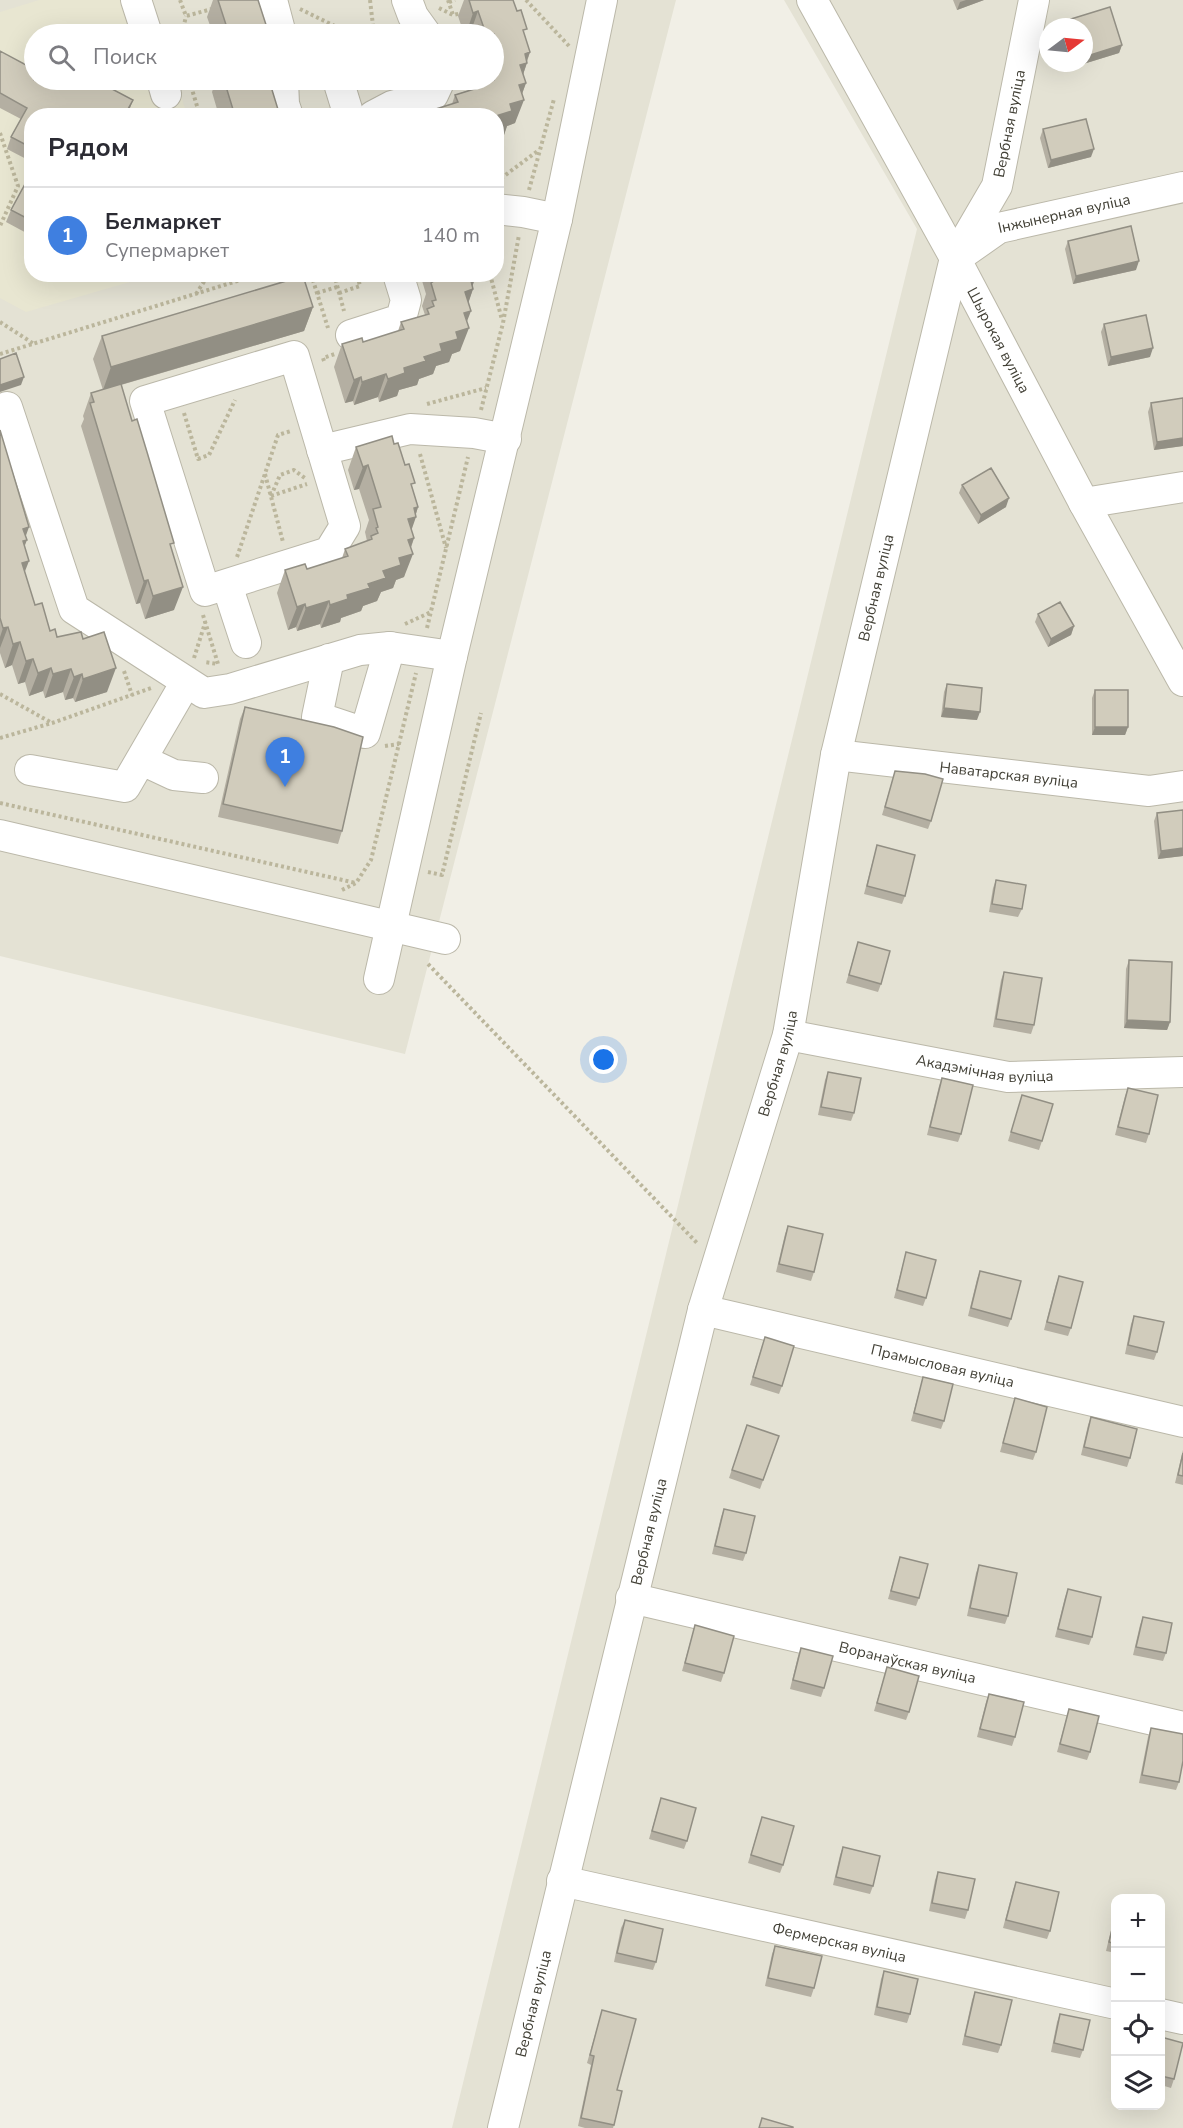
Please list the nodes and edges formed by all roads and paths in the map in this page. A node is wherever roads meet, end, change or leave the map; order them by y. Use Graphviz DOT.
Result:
graph roads {
  1 [pos="136,0"];
  2 [pos="180,0"];
  3 [pos="370,0"];
  4 [pos="407,0"];
  5 [pos="434,0"];
  6 [pos="455,0"];
  7 [pos="526,0"];
  8 [pos="602,0"];
  9 [pos="812,0"];
  10 [pos="1034,0"];
  11 [pos="448,1"];
  12 [pos="282,2"];
  13 [pos="215,8"];
  14 [pos="472,10"];
  15 [pos="453,15"];
  16 [pos="186,16"];
  17 [pos="144,24"];
  18 [pos="184,24"];
  19 [pos="281,24"];
  20 [pos="329,24"];
  21 [pos="373,24"];
  22 [pos="419,24"];
  23 [pos="572,37"];
  24 [pos="177,90"];
  25 [pos="283,90"];
  26 [pos="341,90"];
  27 [pos="436,90"];
  28 [pos="556,92"];
  29 [pos="193,108"];
  30 [pos="285,108"];
  31 [pos="347,108"];
  32 [pos="388,108"];
  33 [pos="0,133"];
  34 [pos="540,149"];
  35 [pos="504,176"];
  36 [pos="1183,187"];
  37 [pos="510,211"];
  38 [pos="557,219"];
  39 [pos="0,226"];
  40 [pos="955,258"];
  41 [pos="203,282"];
  42 [pos="236,282"];
  43 [pos="314,282"];
  44 [pos="336,282"];
  45 [pos="359,282"];
  46 [pos="400,282"];
  47 [pos="492,282"];
  48 [pos="338,290"];
  49 [pos="317,293"];
  50 [pos="196,295"];
  51 [pos="0,322"];
  52 [pos="503,323"];
  53 [pos="338,342"];
  54 [pos="34,344"];
  55 [pos="0,354"];
  56 [pos="237,373"];
  57 [pos="7,407"];
  58 [pos="150,418"];
  59 [pos="474,434"];
  60 [pos="319,437"];
  61 [pos="506,439"];
  62 [pos="418,448"];
  63 [pos="265,473"];
  64 [pos="311,483"];
  65 [pos="1183,487"];
  66 [pos="271,496"];
  67 [pos="1084,503"];
  68 [pos="446,549"];
  69 [pos="289,564"];
  70 [pos="227,585"];
  71 [pos="201,610"];
  72 [pos="205,622"];
  73 [pos="246,643"];
  74 [pos="390,647"];
  75 [pos="422,650"];
  76 [pos="452,656"];
  77 [pos="329,659"];
  78 [pos="1183,681"];
  79 [pos="173,684"];
  80 [pos="0,694"];
  81 [pos="481,713"];
  82 [pos="52,723"];
  83 [pos="0,738"];
  84 [pos="836,755"];
  85 [pos="142,760"];
  86 [pos="30,770"];
  87 [pos="203,778"];
  88 [pos="1183,786"];
  89 [pos="0,803"];
  90 [pos="0,835"];
  91 [pos="371,860"];
  92 [pos="404,867"];
  93 [pos="356,884"];
  94 [pos="331,912"];
  95 [pos="390,926"];
  96 [pos="445,939"];
  97 [pos="428,964"];
  98 [pos="379,978"];
  99 [pos="788,1035"];
  100 [pos="1183,1072"];
  101 [pos="717,1264"];
  102 [pos="703,1310"];
  103 [pos="1183,1422"];
  104 [pos="631,1598"];
  105 [pos="1183,1727"];
  106 [pos="562,1881"];
  107 [pos="1111,2003"];
  108 [pos="1165,2015"];
  109 [pos="1183,2019"];
  110 [pos="503,2128"];
  1 -- 17 [label="street"];
  2 -- 16 [label="path"];
  3 -- 21 [label="path"];
  4 -- 22 [label="street"];
  5 -- 15 [label="path"];
  6 -- 11 [label="path"];
  7 -- 23 [label="path"];
  8 -- 38 [label="street"];
  9 -- 40 [label="street, Шырокая вуліца"];
  10 -- 40 [label="street, Вербная вуліца"];
  11 -- 15 [label="path"];
  12 -- 19 [label="street"];
  12 -- 20 [label="path"];
  13 -- 16 [label="path"];
  14 -- 15 [label="path"];
  16 -- 18 [label="path"];
  24 -- 29 [label="path"];
  25 -- 30 [label="street"];
  26 -- 31 [label="street"];
  27 -- 32 [label="street"];
  28 -- 34 [label="path"];
  33 -- 39 [label="path"];
  34 -- 35 [label="path"];
  34 -- 37 [label="path"];
  36 -- 40 [label="street, Інжынерная вуліца"];
  37 -- 38 [label="street"];
  37 -- 52 [label="path"];
  38 -- 61 [label="street"];
  40 -- 67 [label="street, Шырокая вуліца"];
  40 -- 84 [label="street, Вербная вуліца"];
  41 -- 50 [label="path"];
  42 -- 50 [label="path"];
  43 -- 49 [label="path"];
  44 -- 48 [label="path"];
  45 -- 48 [label="path"];
  46 -- 53 [label="street"];
  47 -- 52 [label="path"];
  48 -- 49 [label="path"];
  48 -- 53 [label="path"];
  49 -- 53 [label="path"];
  50 -- 54 [label="path"];
  51 -- 54 [label="path"];
  52 -- 59 [label="path"];
  54 -- 55 [label="path"];
  56 -- 58 [label="street"];
  56 -- 58 [label="path"];
  56 -- 60 [label="street"];
  57 -- 79 [label="street"];
  58 -- 70 [label="street"];
  59 -- 60 [label="street"];
  59 -- 61 [label="street"];
  59 -- 68 [label="path"];
  60 -- 63 [label="path"];
  60 -- 69 [label="street"];
  61 -- 76 [label="street"];
  62 -- 68 [label="path"];
  63 -- 66 [label="path"];
  63 -- 70 [label="path"];
  64 -- 66 [label="path"];
  65 -- 67 [label="street"];
  66 -- 69 [label="path"];
  67 -- 78 [label="street, Шырокая вуліца"];
  68 -- 75 [label="path"];
  69 -- 70 [label="street"];
  70 -- 73 [label="street"];
  71 -- 72 [label="path"];
  72 -- 72 [label="path"];
  74 -- 75 [label="street"];
  74 -- 77 [label="street"];
  74 -- 77 [label="street"];
  75 -- 76 [label="street"];
  75 -- 91 [label="path"];
  76 -- 92 [label="street"];
  77 -- 79 [label="street"];
  79 -- 82 [label="path"];
  79 -- 85 [label="street"];
  80 -- 82 [label="path"];
  81 -- 92 [label="path"];
  82 -- 83 [label="path"];
  84 -- 88 [label="street, Наватарская вуліца"];
  84 -- 99 [label="street, Вербная вуліца"];
  85 -- 86 [label="street"];
  85 -- 87 [label="street"];
  89 -- 93 [label="path"];
  90 -- 94 [label="street"];
  91 -- 92 [label="path"];
  91 -- 93 [label="path"];
  92 -- 95 [label="street"];
  93 -- 94 [label="path"];
  94 -- 95 [label="street"];
  95 -- 96 [label="street"];
  95 -- 98 [label="street"];
  97 -- 101 [label="path"];
  99 -- 100 [label="street, Акадэмічная вуліца"];
  99 -- 101 [label="street, Вербная вуліца"];
  101 -- 102 [label="street, Вербная вуліца"];
  102 -- 103 [label="street, Прамысловая вуліца"];
  102 -- 104 [label="street, Вербная вуліца"];
  104 -- 105 [label="street, Воранаўская вуліца"];
  104 -- 106 [label="street, Вербная вуліца"];
  106 -- 107 [label="street, Фермерская вуліца"];
  106 -- 110 [label="street, Вербная вуліца"];
  108 -- 109 [label="street"];
}
